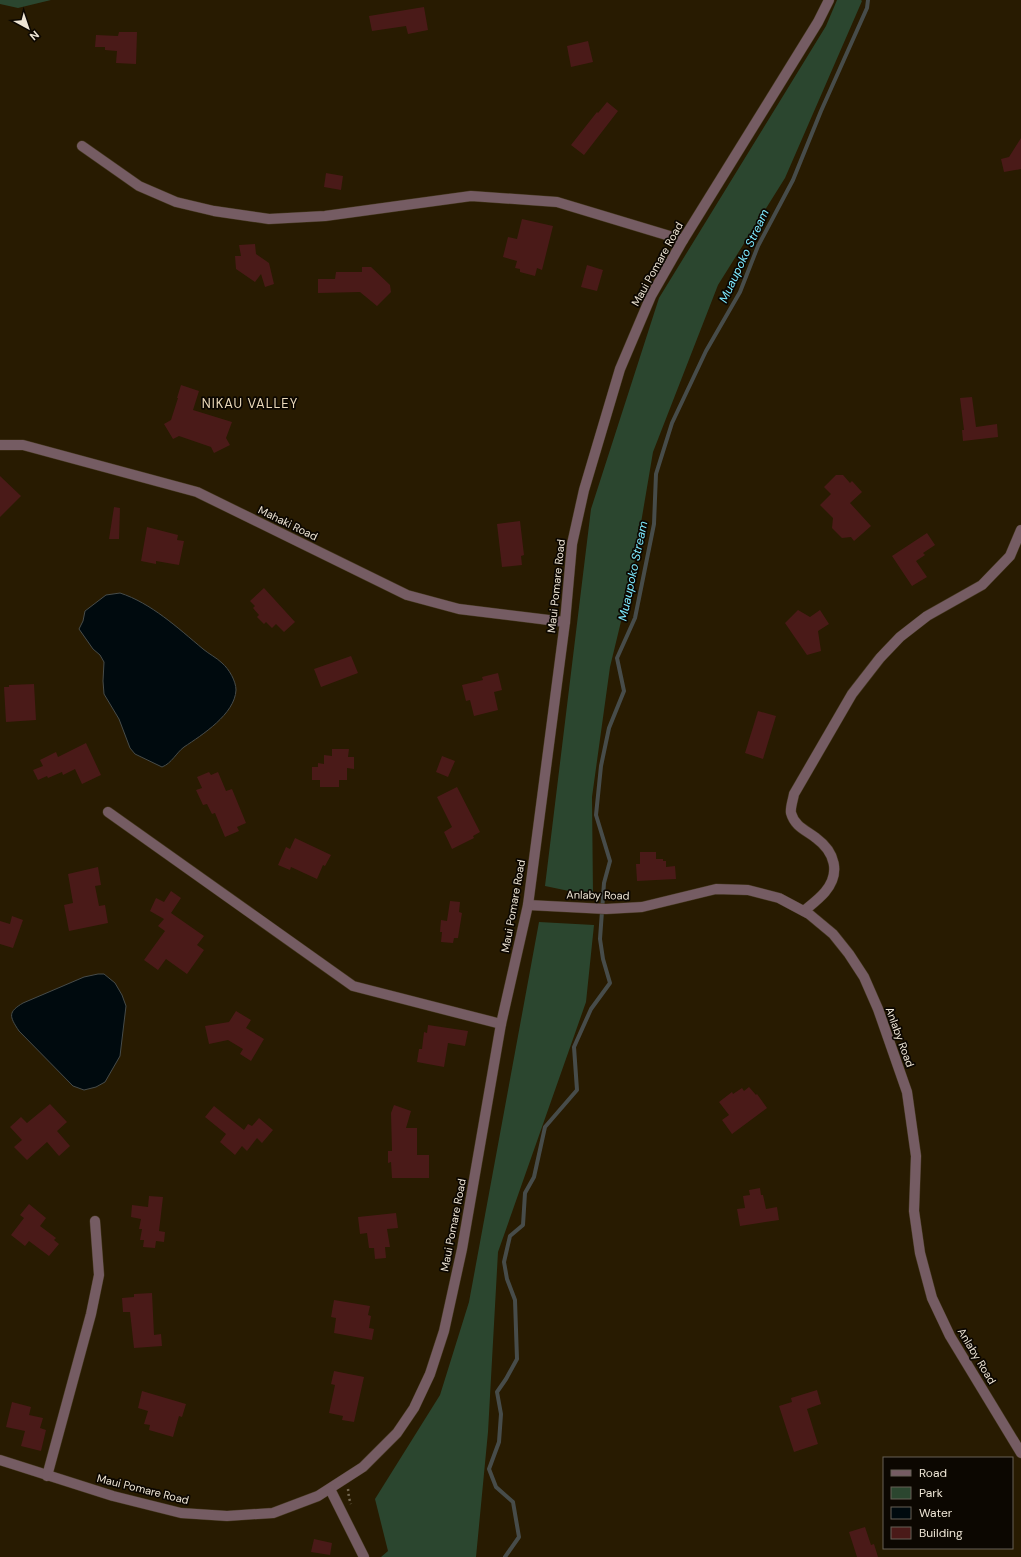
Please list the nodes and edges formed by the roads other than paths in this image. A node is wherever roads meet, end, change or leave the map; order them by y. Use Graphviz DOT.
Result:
graph roads {
  1 [pos="829,0"];
  2 [pos="82,146"];
  3 [pos="683,240"];
  4 [pos="0,445"];
  5 [pos="1021,530"];
  6 [pos="565,622"];
  7 [pos="108,812"];
  8 [pos="528,905"];
  9 [pos="804,911"];
  10 [pos="501,1024"];
  11 [pos="96,1221"];
  12 [pos="1021,1453"];
  13 [pos="0,1460"];
  14 [pos="47,1476"];
  15 [pos="330,1489"];
  16 [pos="364,1557"];
  1 -- 3 [label="street, Maui Pomare Road"];
  2 -- 3 [label="street"];
  3 -- 6 [label="street, Maui Pomare Road"];
  4 -- 6 [label="street, Mahaki Road"];
  5 -- 9 [label="street"];
  6 -- 8 [label="street, Maui Pomare Road"];
  7 -- 10 [label="street"];
  8 -- 9 [label="street, Anlaby Road"];
  8 -- 10 [label="street, Maui Pomare Road"];
  9 -- 12 [label="street, Anlaby Road"];
  10 -- 15 [label="street, Maui Pomare Road"];
  11 -- 14 [label="street"];
  13 -- 14 [label="street, Maui Pomare Road"];
  14 -- 15 [label="street, Maui Pomare Road"];
  15 -- 16 [label="street"];
}
